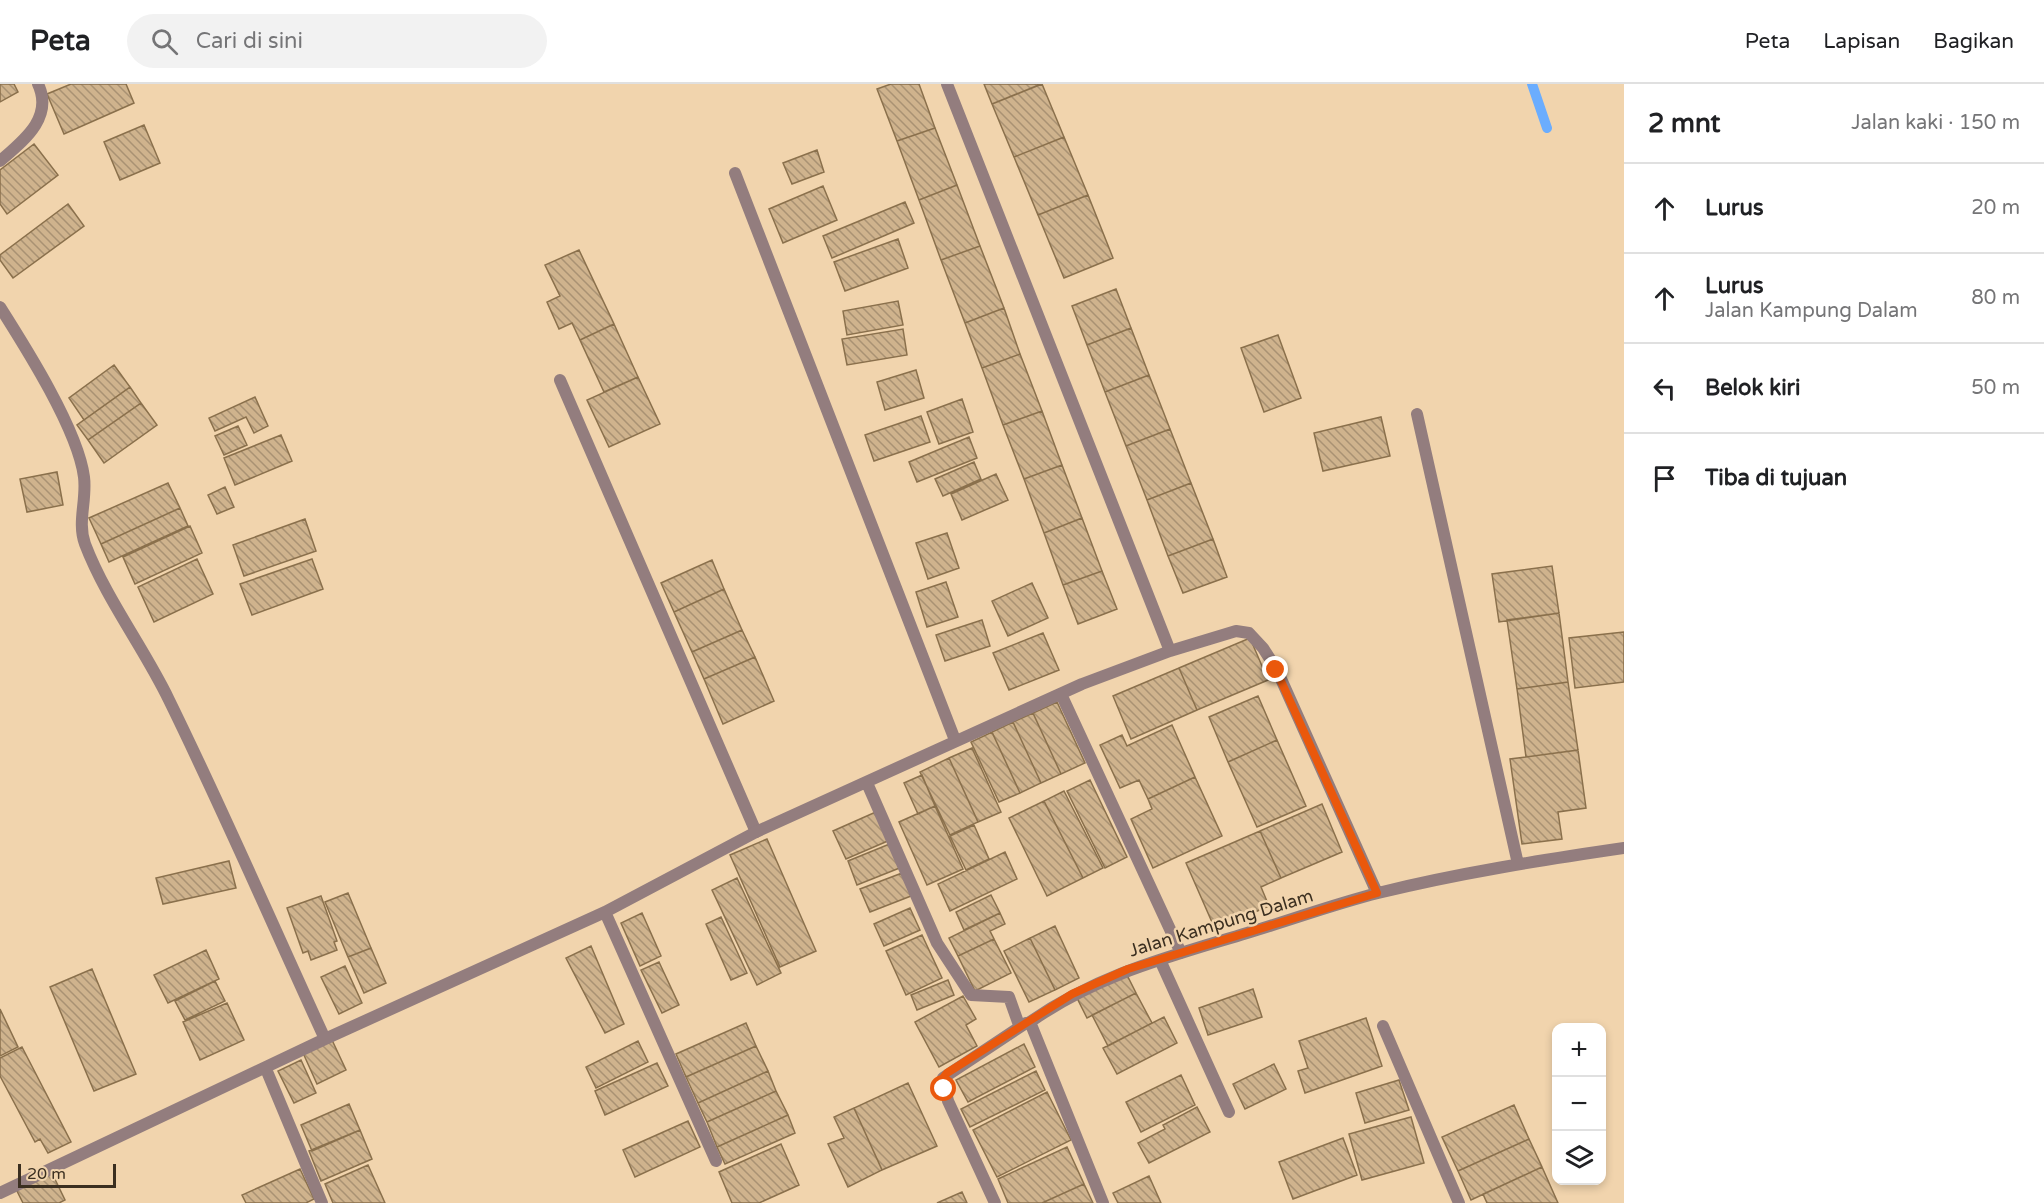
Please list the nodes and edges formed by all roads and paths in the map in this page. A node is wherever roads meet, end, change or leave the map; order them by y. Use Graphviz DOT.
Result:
graph roads {
  1 [pos="38,84"];
  2 [pos="947,84"];
  3 [pos="0,161"];
  4 [pos="735,173"];
  5 [pos="0,307"];
  6 [pos="560,380"];
  7 [pos="1417,414"];
  8 [pos="1170,651"];
  9 [pos="1061,694"];
  10 [pos="955,740"];
  11 [pos="867,783"];
  12 [pos="756,832"];
  13 [pos="1624,848"];
  14 [pos="1518,864"];
  15 [pos="1377,893"];
  16 [pos="605,912"];
  17 [pos="1181,953"];
  18 [pos="1160,960"];
  19 [pos="1024,1024"];
  20 [pos="1383,1026"];
  21 [pos="325,1039"];
  22 [pos="266,1069"];
  23 [pos="1229,1112"];
  24 [pos="716,1161"];
  25 [pos="0,1193"];
  26 [pos="322,1203"];
  27 [pos="995,1203"];
  28 [pos="1103,1203"];
  29 [pos="1459,1203"];
  1 -- 3 [label="street"];
  2 -- 8 [label="street"];
  4 -- 10 [label="street"];
  5 -- 21 [label="street"];
  6 -- 12 [label="street"];
  7 -- 14 [label="street"];
  8 -- 9 [label="street"];
  8 -- 15 [label="street"];
  9 -- 10 [label="street"];
  9 -- 17 [label="street"];
  10 -- 11 [label="street"];
  11 -- 12 [label="street"];
  11 -- 19 [label="street"];
  12 -- 16 [label="street"];
  13 -- 14 [label="street, Jalan Kampung Dalam"];
  14 -- 15 [label="street, Jalan Kampung Dalam"];
  15 -- 17 [label="street, Jalan Kampung Dalam"];
  16 -- 21 [label="street"];
  16 -- 24 [label="street"];
  17 -- 18 [label="street, Jalan Kampung Dalam"];
  18 -- 19 [label="street, Jalan Kampung Dalam"];
  18 -- 23 [label="street"];
  19 -- 27 [label="street, Jalan Kampung Dalam"];
  19 -- 28 [label="street"];
  20 -- 29 [label="street"];
  21 -- 22 [label="street"];
  22 -- 25 [label="street"];
  22 -- 26 [label="street"];
}
